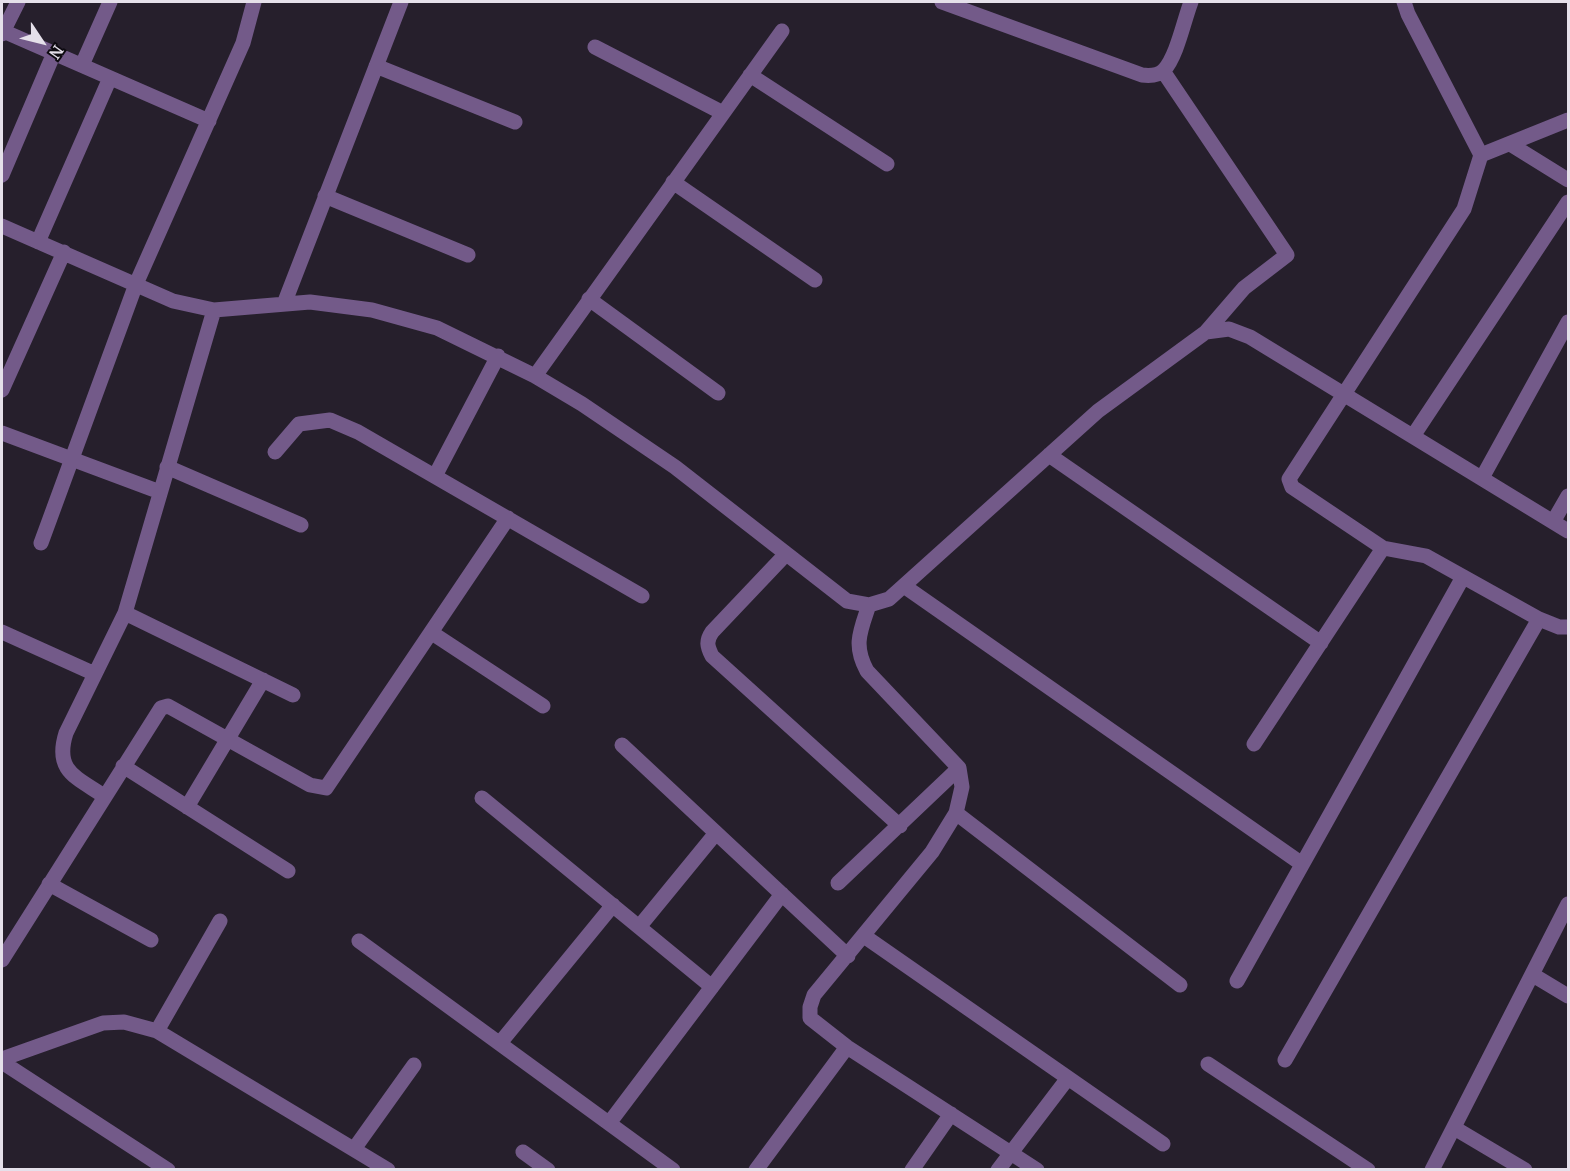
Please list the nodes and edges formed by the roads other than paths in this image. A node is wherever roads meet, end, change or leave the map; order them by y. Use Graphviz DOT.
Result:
graph roads {
  1 [pos="18,2"];
  2 [pos="110,2"];
  3 [pos="254,2"];
  4 [pos="401,2"];
  5 [pos="942,2"];
  6 [pos="1191,2"];
  7 [pos="1404,2"];
  8 [pos="782,31"];
  9 [pos="2,32"];
  10 [pos="594,47"];
  11 [pos="54,53"];
  12 [pos="82,65"];
  13 [pos="376,66"];
  14 [pos="1163,71"];
  15 [pos="750,75"];
  16 [pos="110,78"];
  17 [pos="723,113"];
  18 [pos="1569,120"];
  19 [pos="209,121"];
  20 [pos="515,122"];
  21 [pos="1510,144"];
  22 [pos="1481,155"];
  23 [pos="887,164"];
  24 [pos="2,175"];
  25 [pos="1569,180"];
  26 [pos="673,182"];
  27 [pos="326,196"];
  28 [pos="1569,202"];
  29 [pos="2,226"];
  30 [pos="38,242"];
  31 [pos="63,252"];
  32 [pos="468,255"];
  33 [pos="815,280"];
  34 [pos="136,284"];
  35 [pos="589,299"];
  36 [pos="284,303"];
  37 [pos="214,310"];
  38 [pos="1569,322"];
  39 [pos="1206,332"];
  40 [pos="498,356"];
  41 [pos="535,375"];
  42 [pos="2,390"];
  43 [pos="718,393"];
  44 [pos="1345,394"];
  45 [pos="2,433"];
  46 [pos="1413,436"];
  47 [pos="275,452"];
  48 [pos="1049,455"];
  49 [pos="72,459"];
  50 [pos="167,467"];
  51 [pos="435,476"];
  52 [pos="1482,478"];
  53 [pos="160,492"];
  54 [pos="1569,496"];
  55 [pos="508,518"];
  56 [pos="1553,522"];
  57 [pos="301,525"];
  58 [pos="1569,531"];
  59 [pos="41,543"];
  60 [pos="1383,548"];
  61 [pos="786,554"];
  62 [pos="1463,577"];
  63 [pos="904,586"];
  64 [pos="642,596"];
  65 [pos="869,605"];
  66 [pos="125,613"];
  67 [pos="1539,619"];
  68 [pos="1569,627"];
  69 [pos="2,632"];
  70 [pos="432,633"];
  71 [pos="1321,643"];
  72 [pos="95,674"];
  73 [pos="263,680"];
  74 [pos="293,694"];
  75 [pos="543,706"];
  76 [pos="227,739"];
  77 [pos="1254,744"];
  78 [pos="622,745"];
  79 [pos="123,766"];
  80 [pos="959,768"];
  81 [pos="104,796"];
  82 [pos="482,798"];
  83 [pos="187,807"];
  84 [pos="956,813"];
  85 [pos="900,826"];
  86 [pos="716,833"];
  87 [pos="1302,864"];
  88 [pos="288,871"];
  89 [pos="838,883"];
  90 [pos="49,884"];
  91 [pos="782,894"];
  92 [pos="1569,904"];
  93 [pos="613,905"];
  94 [pos="220,921"];
  95 [pos="639,927"];
  96 [pos="864,936"];
  97 [pos="151,940"];
  98 [pos="359,941"];
  99 [pos="848,956"];
  100 [pos="2,960"];
  101 [pos="1533,975"];
  102 [pos="1237,981"];
  103 [pos="1180,985"];
  104 [pos="712,987"];
  105 [pos="1569,996"];
  106 [pos="157,1031"];
  107 [pos="500,1043"];
  108 [pos="847,1047"];
  109 [pos="2,1060"];
  110 [pos="1285,1060"];
  111 [pos="1208,1064"];
  112 [pos="414,1065"];
  113 [pos="1068,1078"];
  114 [pos="951,1114"];
  115 [pos="610,1122"];
  116 [pos="1455,1129"];
  117 [pos="1163,1144"];
  118 [pos="354,1149"];
  119 [pos="523,1152"];
  120 [pos="1011,1153"];
  121 [pos="168,1170"];
  122 [pos="388,1170"];
  123 [pos="548,1170"];
  124 [pos="673,1170"];
  125 [pos="756,1170"];
  126 [pos="912,1170"];
  127 [pos="998,1170"];
  128 [pos="1037,1170"];
  129 [pos="1368,1170"];
  130 [pos="1432,1170"];
  131 [pos="1525,1170"];
  1 -- 9 [label="street"];
  2 -- 12 [label="street"];
  3 -- 19 [label="street"];
  4 -- 13 [label="street"];
  5 -- 14 [label="street"];
  6 -- 14 [label="street"];
  7 -- 22 [label="street"];
  8 -- 15 [label="street"];
  9 -- 11 [label="street"];
  10 -- 17 [label="street"];
  11 -- 12 [label="street"];
  11 -- 24 [label="street"];
  12 -- 16 [label="street"];
  13 -- 20 [label="street"];
  13 -- 27 [label="street"];
  14 -- 39 [label="street"];
  15 -- 17 [label="street"];
  15 -- 23 [label="street"];
  16 -- 19 [label="street"];
  16 -- 30 [label="street"];
  17 -- 26 [label="street"];
  18 -- 21 [label="street"];
  19 -- 34 [label="street"];
  21 -- 22 [label="street"];
  21 -- 25 [label="street"];
  22 -- 44 [label="street"];
  26 -- 33 [label="street"];
  26 -- 35 [label="street"];
  27 -- 32 [label="street"];
  27 -- 36 [label="street"];
  28 -- 46 [label="street"];
  29 -- 30 [label="street"];
  30 -- 31 [label="street"];
  31 -- 34 [label="street"];
  31 -- 42 [label="street"];
  34 -- 37 [label="street"];
  34 -- 49 [label="street"];
  35 -- 41 [label="street"];
  35 -- 43 [label="street"];
  36 -- 37 [label="street"];
  36 -- 40 [label="street"];
  37 -- 50 [label="street"];
  38 -- 52 [label="street"];
  39 -- 44 [label="street"];
  39 -- 48 [label="street"];
  40 -- 41 [label="street"];
  40 -- 51 [label="street"];
  41 -- 61 [label="street"];
  44 -- 46 [label="street"];
  44 -- 60 [label="street"];
  45 -- 49 [label="street"];
  46 -- 52 [label="street"];
  47 -- 51 [label="street"];
  48 -- 63 [label="street"];
  48 -- 71 [label="street"];
  49 -- 53 [label="street"];
  49 -- 59 [label="street"];
  50 -- 53 [label="street"];
  50 -- 57 [label="street"];
  51 -- 55 [label="street"];
  52 -- 56 [label="street"];
  53 -- 66 [label="street"];
  54 -- 56 [label="street"];
  55 -- 64 [label="street"];
  55 -- 70 [label="street"];
  56 -- 58 [label="street"];
  60 -- 62 [label="street"];
  60 -- 71 [label="street"];
  61 -- 65 [label="street"];
  61 -- 85 [label="street"];
  62 -- 67 [label="street"];
  62 -- 87 [label="street"];
  63 -- 65 [label="street"];
  63 -- 87 [label="street"];
  65 -- 80 [label="street"];
  66 -- 72 [label="street"];
  66 -- 73 [label="street"];
  67 -- 68 [label="street"];
  67 -- 110 [label="street"];
  69 -- 72 [label="street"];
  70 -- 75 [label="street"];
  70 -- 76 [label="street"];
  71 -- 77 [label="street"];
  72 -- 81 [label="street"];
  73 -- 74 [label="street"];
  73 -- 76 [label="street"];
  76 -- 79 [label="street"];
  76 -- 83 [label="street"];
  78 -- 86 [label="street"];
  79 -- 81 [label="street"];
  79 -- 83 [label="street"];
  80 -- 84 [label="street"];
  80 -- 85 [label="street"];
  81 -- 90 [label="street"];
  82 -- 93 [label="street"];
  83 -- 88 [label="street"];
  84 -- 96 [label="street"];
  84 -- 103 [label="street"];
  85 -- 89 [label="street"];
  86 -- 91 [label="street"];
  86 -- 95 [label="street"];
  87 -- 102 [label="street"];
  90 -- 97 [label="street"];
  90 -- 100 [label="street"];
  91 -- 99 [label="street"];
  91 -- 104 [label="street"];
  92 -- 101 [label="street"];
  93 -- 95 [label="street"];
  93 -- 107 [label="street"];
  94 -- 106 [label="street"];
  95 -- 104 [label="street"];
  96 -- 99 [label="street"];
  96 -- 113 [label="street"];
  98 -- 107 [label="street"];
  99 -- 108 [label="street"];
  101 -- 105 [label="street"];
  101 -- 116 [label="street"];
  104 -- 115 [label="street"];
  106 -- 109 [label="street"];
  106 -- 118 [label="street"];
  107 -- 115 [label="street"];
  108 -- 114 [label="street"];
  108 -- 125 [label="street"];
  109 -- 121 [label="street"];
  111 -- 129 [label="street"];
  112 -- 118 [label="street"];
  113 -- 117 [label="street"];
  113 -- 120 [label="street"];
  114 -- 120 [label="street"];
  114 -- 126 [label="street"];
  115 -- 124 [label="street"];
  116 -- 130 [label="street"];
  116 -- 131 [label="street"];
  118 -- 122 [label="street"];
  119 -- 123 [label="street"];
  120 -- 127 [label="street"];
  120 -- 128 [label="street"];
}
